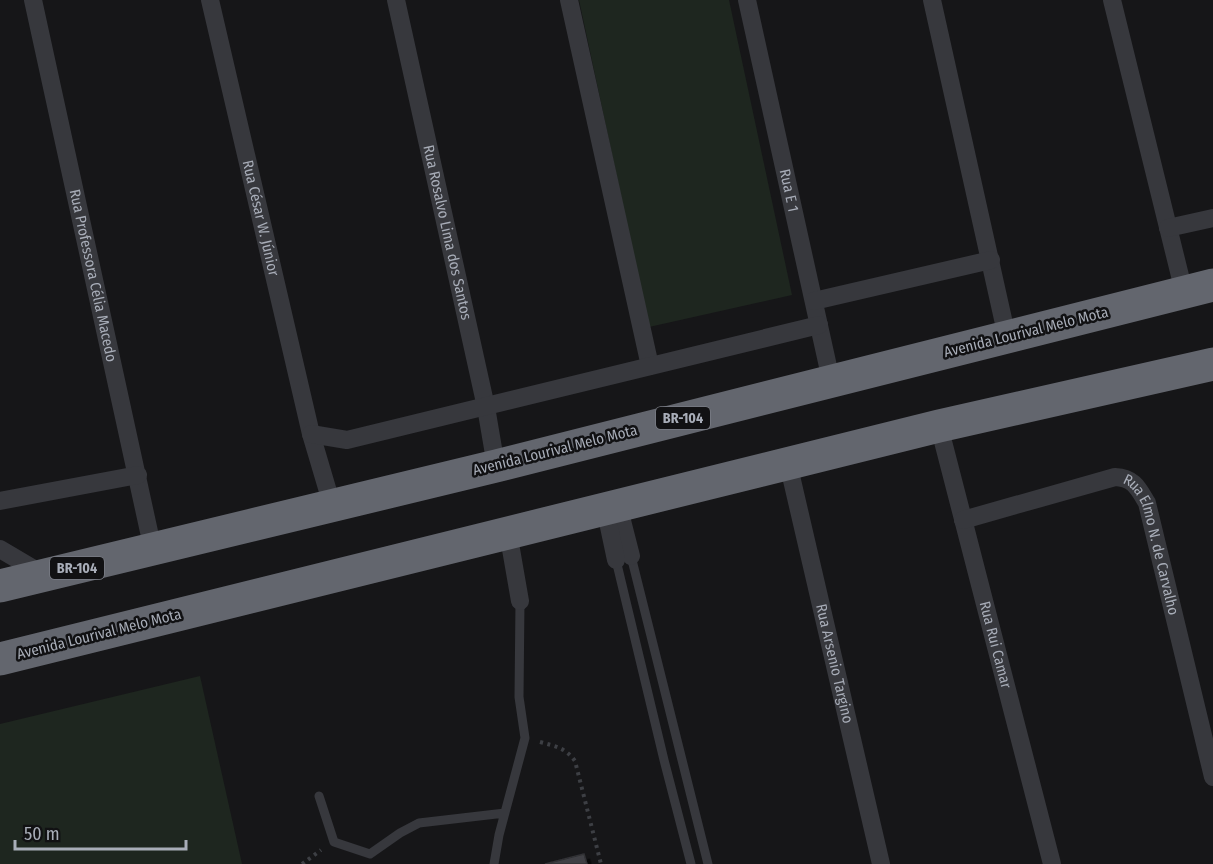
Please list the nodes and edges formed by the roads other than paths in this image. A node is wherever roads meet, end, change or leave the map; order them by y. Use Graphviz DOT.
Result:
graph roads {
  1 [pos="33,0"];
  2 [pos="210,0"];
  3 [pos="396,0"];
  4 [pos="569,0"];
  5 [pos="747,0"];
  6 [pos="932,0"];
  7 [pos="1112,0"];
  8 [pos="1213,218"];
  9 [pos="1167,228"];
  10 [pos="991,260"];
  11 [pos="1198,288"];
  12 [pos="814,301"];
  13 [pos="819,325"];
  14 [pos="1008,337"];
  15 [pos="1213,364"];
  16 [pos="650,366"];
  17 [pos="831,380"];
  18 [pos="486,407"];
  19 [pos="939,426"];
  20 [pos="311,434"];
  21 [pos="788,463"];
  22 [pos="496,466"];
  23 [pos="138,475"];
  24 [pos="0,501"];
  25 [pos="332,505"];
  26 [pos="612,507"];
  27 [pos="963,520"];
  28 [pos="508,532"];
  29 [pos="0,549"];
  30 [pos="153,550"];
  31 [pos="624,558"];
  32 [pos="46,576"];
  33 [pos="0,586"];
  34 [pos="520,601"];
  35 [pos="0,659"];
  36 [pos="1213,777"];
  37 [pos="319,796"];
  38 [pos="505,813"];
  39 [pos="494,864"];
  40 [pos="691,864"];
  41 [pos="708,864"];
  42 [pos="881,864"];
  43 [pos="1052,864"];
  1 -- 23 [label="street, Rua Professora Célia Macedo"];
  2 -- 20 [label="street, Rua César W. Júnior"];
  3 -- 18 [label="street, Rua Rosalvo Lima dos Santos"];
  4 -- 16 [label="street"];
  5 -- 12 [label="street, Rua E 1"];
  6 -- 10 [label="street"];
  7 -- 9 [label="street"];
  8 -- 9 [label="street"];
  9 -- 11 [label="street"];
  10 -- 12 [label="street"];
  10 -- 14 [label="street"];
  11 -- 14 [label="highway, Avenida Lourival Melo Mota / BR-104"];
  12 -- 13 [label="street, Rua E 1"];
  13 -- 16 [label="street"];
  13 -- 17 [label="street, Rua E 1"];
  14 -- 17 [label="highway, Avenida Lourival Melo Mota / BR-104"];
  15 -- 19 [label="highway, Avenida Lourival Melo Mota"];
  16 -- 18 [label="street"];
  17 -- 22 [label="highway, Avenida Lourival Melo Mota / BR-104"];
  18 -- 20 [label="street"];
  18 -- 22 [label="street, Rua Rosalvo Lima dos Santos"];
  19 -- 21 [label="highway, Avenida Lourival Melo Mota"];
  19 -- 27 [label="street, Rua Rui Camar"];
  20 -- 25 [label="street, Rua César W. Júnior"];
  21 -- 26 [label="highway, Avenida Lourival Melo Mota"];
  21 -- 42 [label="street, Rua Arsenio Targino"];
  22 -- 25 [label="highway, Avenida Lourival Melo Mota / BR-104"];
  23 -- 24 [label="street"];
  23 -- 30 [label="street, Rua Professora Célia Macedo"];
  25 -- 30 [label="highway, Avenida Lourival Melo Mota / BR-104"];
  26 -- 28 [label="highway, Avenida Lourival Melo Mota"];
  26 -- 31 [label="street"];
  27 -- 36 [label="street, Rua Elmo N. de Carvalho"];
  27 -- 43 [label="street, Rua Rui Camar"];
  28 -- 34 [label="street"];
  28 -- 35 [label="highway, Avenida Lourival Melo Mota"];
  29 -- 32 [label="street"];
  30 -- 32 [label="highway, Avenida Lourival Melo Mota / BR-104"];
  31 -- 40 [label="lane"];
  31 -- 41 [label="lane"];
  32 -- 33 [label="highway, Avenida Lourival Melo Mota / BR-104"];
  34 -- 38 [label="lane"];
  37 -- 38 [label="lane"];
  38 -- 39 [label="lane"];
}
